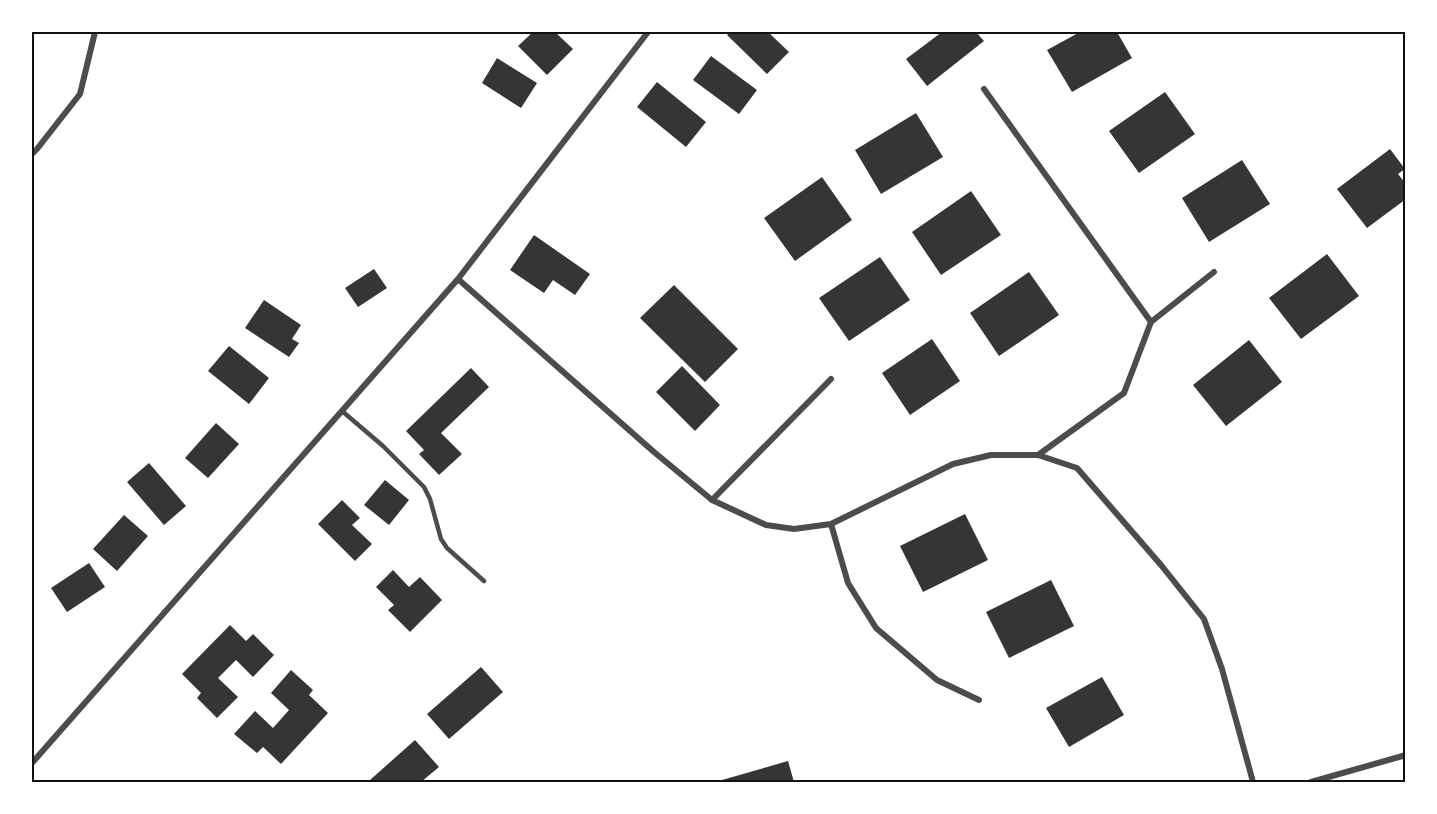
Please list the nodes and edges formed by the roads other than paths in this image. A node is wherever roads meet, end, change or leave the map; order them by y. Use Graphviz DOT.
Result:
graph roads {
  1 [pos="95,32"];
  2 [pos="648,32"];
  3 [pos="984,89"];
  4 [pos="32,154"];
  5 [pos="1214,272"];
  6 [pos="458,279"];
  7 [pos="1151,322"];
  8 [pos="831,379"];
  9 [pos="342,411"];
  10 [pos="1038,455"];
  11 [pos="712,500"];
  12 [pos="831,524"];
  13 [pos="484,581"];
  14 [pos="979,700"];
  15 [pos="1406,755"];
  16 [pos="32,763"];
  17 [pos="1254,783"];
  18 [pos="1311,783"];
  1 -- 4 [label="street"];
  2 -- 6 [label="street"];
  3 -- 7 [label="street"];
  5 -- 7 [label="street"];
  6 -- 9 [label="street"];
  6 -- 11 [label="street"];
  7 -- 10 [label="street"];
  8 -- 11 [label="street"];
  9 -- 13 [label="lane"];
  9 -- 16 [label="street"];
  10 -- 12 [label="street"];
  10 -- 17 [label="street"];
  11 -- 12 [label="street"];
  12 -- 14 [label="street"];
  15 -- 18 [label="street"];
}
